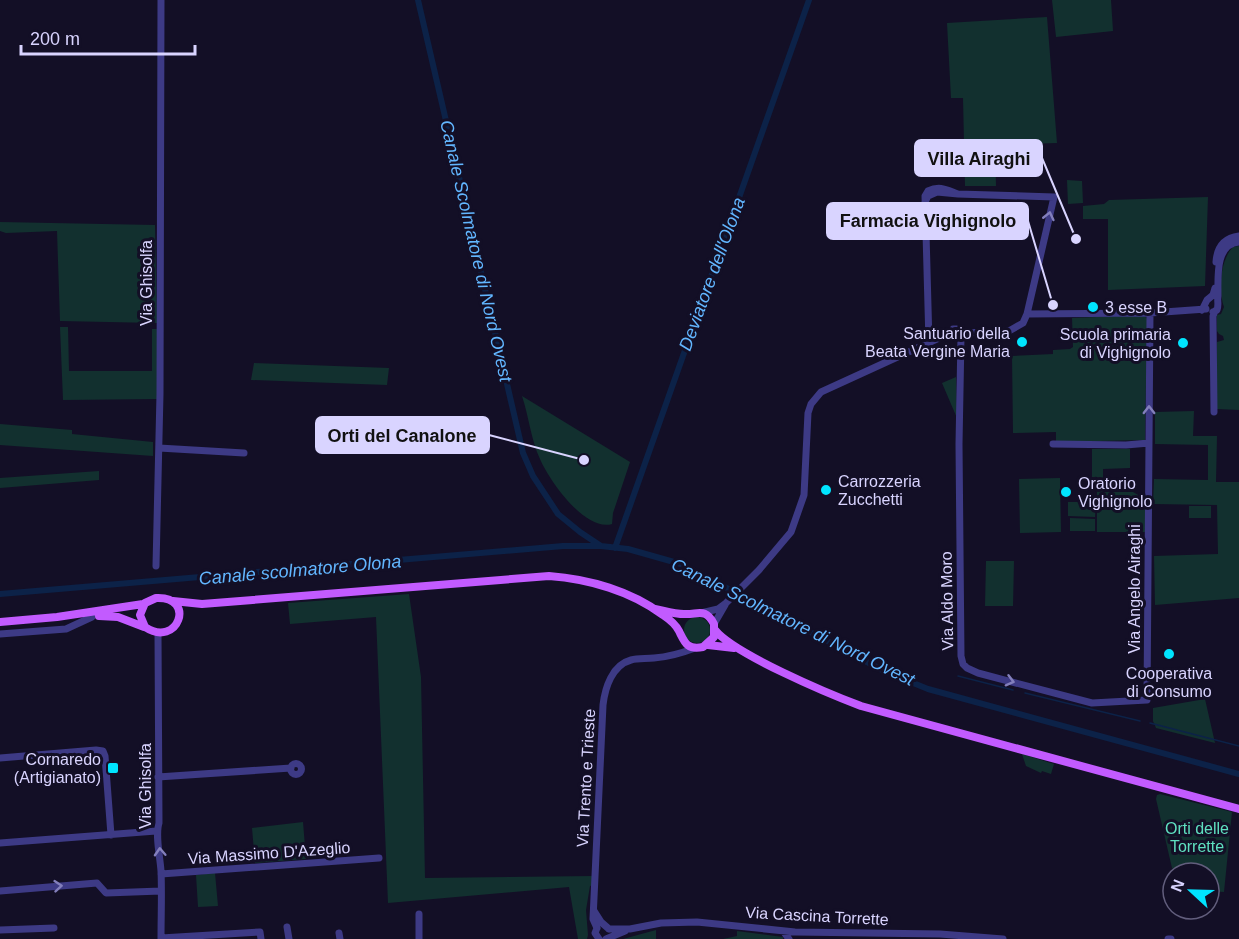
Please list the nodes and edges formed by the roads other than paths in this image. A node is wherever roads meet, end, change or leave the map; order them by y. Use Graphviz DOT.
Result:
graph roads {
  1 [pos="160,0"];
  2 [pos="1236,239"];
  3 [pos="1214,299"];
  4 [pos="1209,311"];
  5 [pos="1150,313"];
  6 [pos="1027,314"];
  7 [pos="956,337"];
  8 [pos="929,343"];
  9 [pos="1214,412"];
  10 [pos="1149,443"];
  11 [pos="1053,444"];
  12 [pos="159,448"];
  13 [pos="244,453"];
  14 [pos="156,566"];
  15 [pos="173,601"];
  16 [pos="726,603"];
  17 [pos="143,604"];
  18 [pos="202,604"];
  19 [pos="655,609"];
  20 [pos="701,613"];
  21 [pos="688,615"];
  22 [pos="92,616"];
  23 [pos="57,617"];
  24 [pos="180,618"];
  25 [pos="0,622"];
  26 [pos="145,627"];
  27 [pos="715,627"];
  28 [pos="158,633"];
  29 [pos="0,634"];
  30 [pos="681,636"];
  31 [pos="708,645"];
  32 [pos="695,648"];
  33 [pos="738,648"];
  34 [pos="667,656"];
  35 [pos="1147,700"];
  36 [pos="0,758"];
  37 [pos="291,768"];
  38 [pos="158,777"];
  39 [pos="1239,809"];
  40 [pos="156,831"];
  41 [pos="111,835"];
  42 [pos="0,843"];
  43 [pos="380,858"];
  44 [pos="161,874"];
  45 [pos="0,891"];
  46 [pos="161,891"];
  47 [pos="594,909"];
  48 [pos="419,914"];
  49 [pos="286,927"];
  50 [pos="54,928"];
  51 [pos="0,930"];
  52 [pos="783,931"];
  53 [pos="607,932"];
  54 [pos="596,935"];
  55 [pos="803,936"];
  56 [pos="160,938"];
  57 [pos="261,939"];
  58 [pos="289,939"];
  59 [pos="419,939"];
  60 [pos="789,939"];
  61 [pos="1003,939"];
  1 -- 12 [label="street, Via Ghisolfa"];
  2 -- 3 [label="street"];
  3 -- 4 [label="street"];
  3 -- 4 [label="street"];
  4 -- 5 [label="street"];
  4 -- 9 [label="street"];
  5 -- 6 [label="street"];
  10 -- 5 [label="street, Via Angelo Airaghi, one-way"];
  6 -- 7 [label="street"];
  6 -- 8 [label="street, one-way"];
  7 -- 8 [label="street"];
  7 -- 35 [label="street, Via Aldo Moro, one-way"];
  8 -- 16 [label="street"];
  10 -- 11 [label="street"];
  10 -- 35 [label="street, Via Angelo Airaghi"];
  12 -- 13 [label="street"];
  12 -- 14 [label="street, Via Ghisolfa"];
  15 -- 17 [label="main road"];
  15 -- 18 [label="main road"];
  15 -- 24 [label="main road"];
  16 -- 20 [label="street"];
  16 -- 27 [label="street"];
  17 -- 23 [label="main road"];
  17 -- 26 [label="main road"];
  18 -- 19 [label="main road"];
  18 -- 24 [label="main road"];
  19 -- 21 [label="main road"];
  19 -- 30 [label="main road"];
  20 -- 21 [label="main road"];
  20 -- 27 [label="main road"];
  21 -- 30 [label="main road"];
  22 -- 23 [label="main road"];
  22 -- 26 [label="main road"];
  22 -- 29 [label="street"];
  23 -- 25 [label="main road"];
  24 -- 28 [label="main road"];
  26 -- 28 [label="main road"];
  27 -- 31 [label="main road"];
  27 -- 33 [label="main road"];
  28 -- 38 [label="street, Via Ghisolfa"];
  30 -- 32 [label="main road"];
  30 -- 34 [label="street"];
  31 -- 32 [label="main road"];
  31 -- 33 [label="main road"];
  32 -- 34 [label="street, Via Trento e Trieste"];
  33 -- 39 [label="main road"];
  34 -- 47 [label="street, Via Trento e Trieste"];
  36 -- 41 [label="street"];
  37 -- 38 [label="street"];
  38 -- 40 [label="street, Via Ghisolfa"];
  40 -- 41 [label="street"];
  44 -- 40 [label="street, Via Ghisolfa, one-way"];
  41 -- 42 [label="street"];
  43 -- 44 [label="street, Via Massimo D'Azeglio"];
  44 -- 46 [label="street, Via Ghisolfa"];
  45 -- 46 [label="street, one-way"];
  46 -- 56 [label="street, Via Ghisolfa"];
  47 -- 53 [label="street"];
  47 -- 54 [label="street, Via Trento e Trieste"];
  48 -- 59 [label="street"];
  49 -- 58 [label="street"];
  50 -- 51 [label="street"];
  52 -- 53 [label="street, Via Cascina Torrette"];
  52 -- 55 [label="street, Via Cascina Torrette"];
  52 -- 60 [label="street"];
  53 -- 54 [label="street, Via Cascina Torrette"];
  55 -- 61 [label="street, Via Cascina Torrette"];
  56 -- 57 [label="street"];
}
